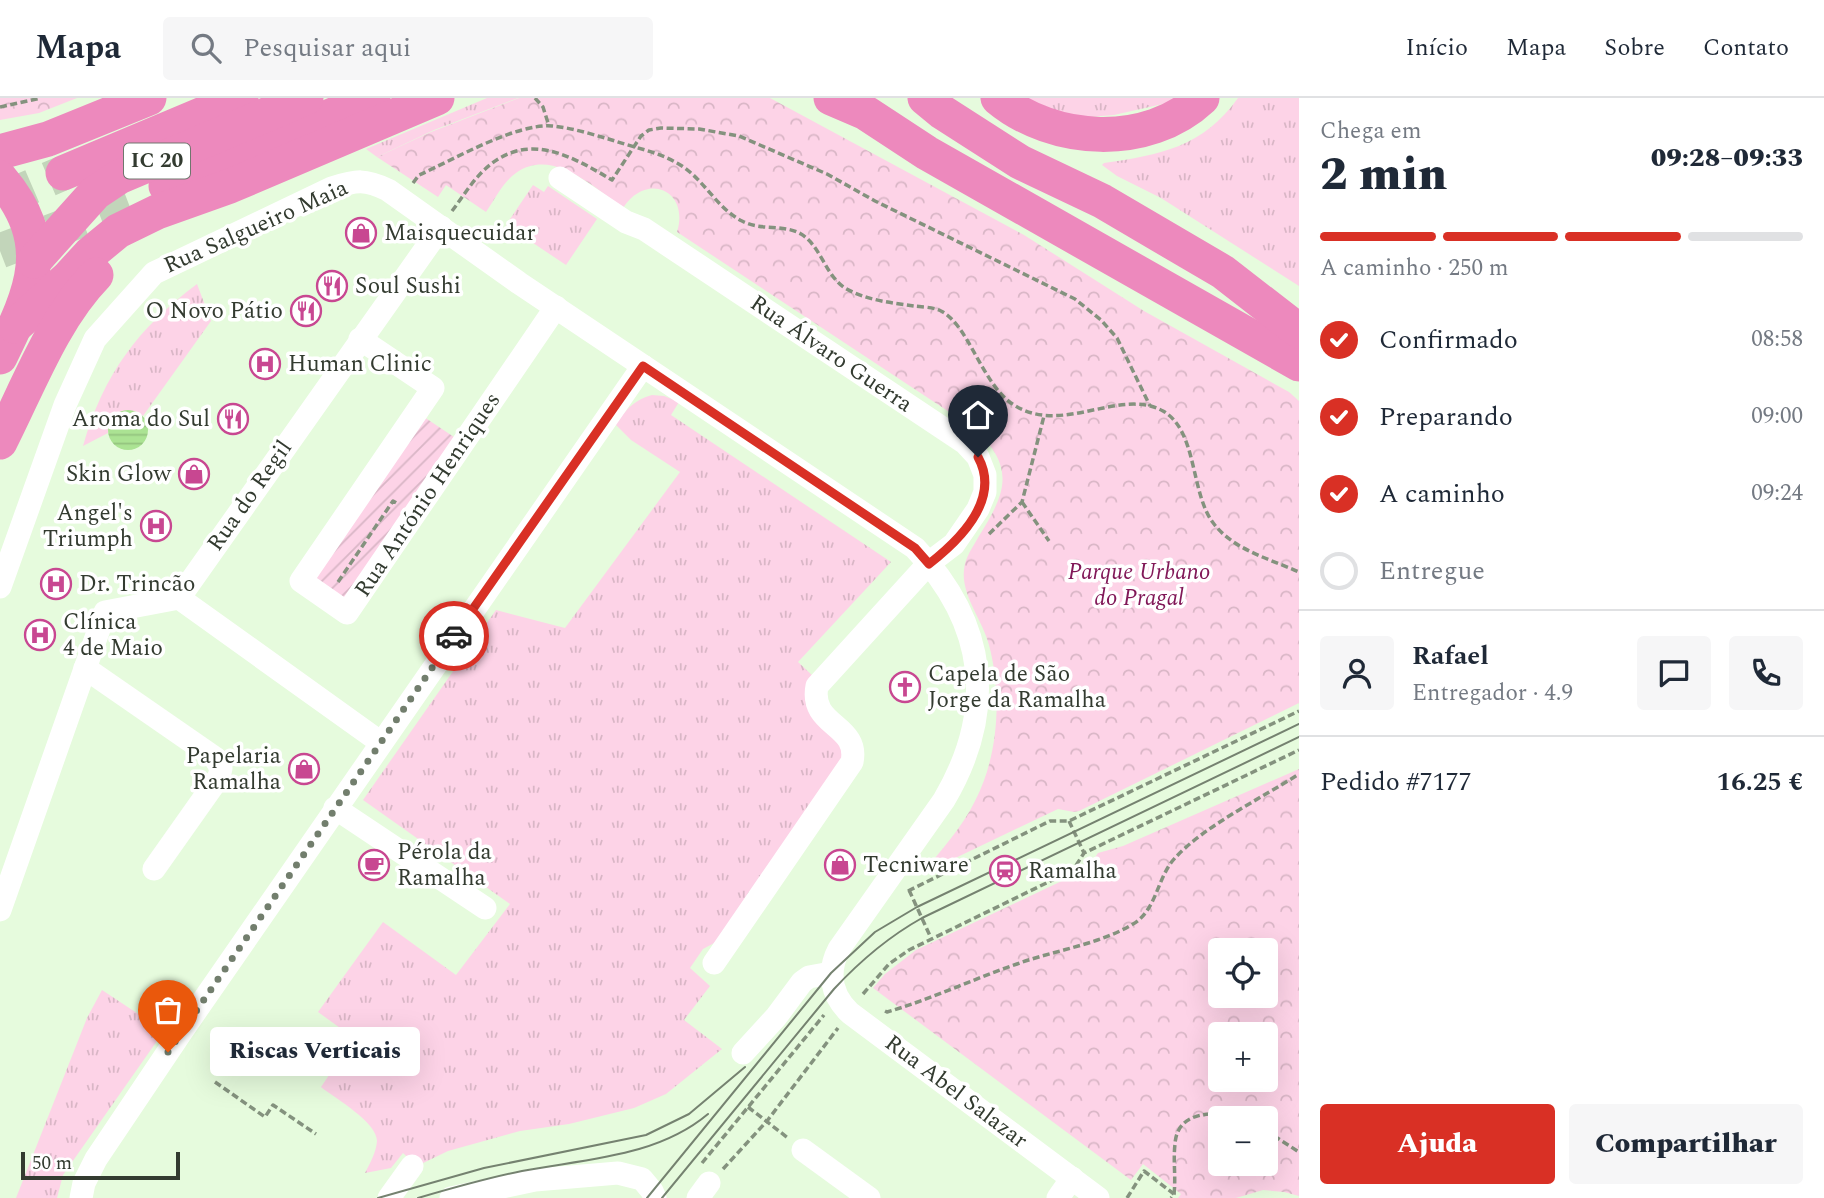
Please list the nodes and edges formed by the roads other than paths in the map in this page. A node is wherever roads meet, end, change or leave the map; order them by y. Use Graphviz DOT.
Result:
graph roads {
  1 [pos="149,98"];
  2 [pos="241,98"];
  3 [pos="306,98"];
  4 [pos="373,98"];
  5 [pos="437,98"];
  6 [pos="831,98"];
  7 [pos="925,98"];
  8 [pos="998,98"];
  9 [pos="1202,98"];
  10 [pos="0,152"];
  11 [pos="63,173"];
  12 [pos="0,178"];
  13 [pos="560,178"];
  14 [pos="230,186"];
  15 [pos="128,202"];
  16 [pos="441,227"];
  17 [pos="34,261"];
  18 [pos="555,307"];
  19 [pos="15,326"];
  20 [pos="1299,331"];
  21 [pos="360,339"];
  22 [pos="0,357"];
  23 [pos="1299,364"];
  24 [pos="643,366"];
  25 [pos="0,442"];
  26 [pos="929,564"];
  27 [pos="0,587"];
  28 [pos="179,598"];
  29 [pos="85,668"];
  30 [pos="380,743"];
  31 [pos="335,808"];
  32 [pos="154,869"];
  33 [pos="485,908"];
  34 [pos="0,910"];
  35 [pos="714,963"];
  36 [pos="831,973"];
  37 [pos="743,1053"];
  38 [pos="803,1150"];
  39 [pos="412,1166"];
  40 [pos="1072,1178"];
  41 [pos="651,1191"];
  42 [pos="81,1198"];
  43 [pos="389,1198"];
  44 [pos="452,1198"];
  45 [pos="869,1198"];
  46 [pos="1058,1198"];
  47 [pos="1098,1198"];
  1 -- 10 [label="highway, IC 20"];
  2 -- 11 [label="highway"];
  3 -- 17 [label="highway, IC 20"];
  4 -- 15 [label="highway"];
  5 -- 14 [label="highway"];
  6 -- 23 [label="highway"];
  7 -- 20 [label="highway"];
  8 -- 9 [label="highway"];
  12 -- 17 [label="highway"];
  13 -- 26 [label="street, Rua Álvaro Guerra"];
  14 -- 19 [label="highway"];
  14 -- 25 [label="highway"];
  16 -- 18 [label="street, Rua Salgueiro Maia"];
  16 -- 21 [label="street, Rua do Regil"];
  16 -- 27 [label="street, Rua Salgueiro Maia"];
  17 -- 19 [label="highway"];
  18 -- 21 [label="street, Rua António Henriques"];
  18 -- 24 [label="street, Rua Salgueiro Maia"];
  19 -- 22 [label="highway"];
  21 -- 28 [label="street, Rua do Regil"];
  24 -- 26 [label="street, Rua Salgueiro Maia"];
  24 -- 30 [label="street"];
  26 -- 35 [label="street, Rua Álvaro Guerra"];
  26 -- 36 [label="street, Rua Salgueiro Maia"];
  28 -- 29 [label="street"];
  28 -- 30 [label="street"];
  29 -- 32 [label="street"];
  29 -- 34 [label="street"];
  30 -- 31 [label="street"];
  31 -- 33 [label="street"];
  31 -- 42 [label="street"];
  36 -- 37 [label="street"];
  36 -- 40 [label="street, Rua Abel Salazar"];
  38 -- 45 [label="street"];
  39 -- 43 [label="street"];
  40 -- 46 [label="street"];
  40 -- 47 [label="street, Rua Abel Salazar"];
  41 -- 44 [label="street"];
}
